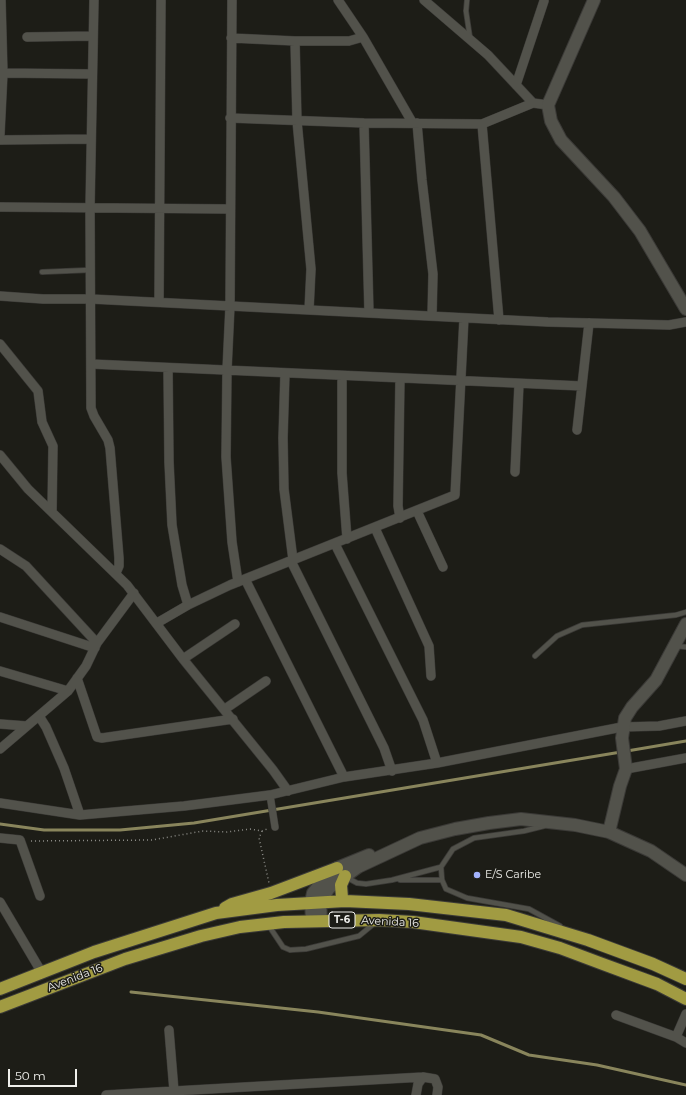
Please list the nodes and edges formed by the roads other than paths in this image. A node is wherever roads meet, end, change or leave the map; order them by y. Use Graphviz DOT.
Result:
graph roads {
  1 [pos="2,0"];
  2 [pos="94,0"];
  3 [pos="161,0"];
  4 [pos="232,0"];
  5 [pos="338,0"];
  6 [pos="424,0"];
  7 [pos="467,0"];
  8 [pos="594,0"];
  9 [pos="544,1"];
  10 [pos="93,36"];
  11 [pos="27,37"];
  12 [pos="231,38"];
  13 [pos="363,38"];
  14 [pos="470,40"];
  15 [pos="295,41"];
  16 [pos="3,73"];
  17 [pos="92,74"];
  18 [pos="516,84"];
  19 [pos="533,103"];
  20 [pos="548,106"];
  21 [pos="230,118"];
  22 [pos="297,121"];
  23 [pos="414,122"];
  24 [pos="364,123"];
  25 [pos="482,124"];
  26 [pos="0,134"];
  27 [pos="91,139"];
  28 [pos="0,140"];
  29 [pos="0,207"];
  30 [pos="90,208"];
  31 [pos="160,209"];
  32 [pos="230,209"];
  33 [pos="90,270"];
  34 [pos="42,272"];
  35 [pos="0,296"];
  36 [pos="91,299"];
  37 [pos="158,302"];
  38 [pos="685,304"];
  39 [pos="230,306"];
  40 [pos="309,310"];
  41 [pos="369,313"];
  42 [pos="432,316"];
  43 [pos="464,318"];
  44 [pos="499,320"];
  45 [pos="686,322"];
  46 [pos="588,323"];
  47 [pos="0,344"];
  48 [pos="91,364"];
  49 [pos="168,368"];
  50 [pos="227,370"];
  51 [pos="285,373"];
  52 [pos="342,376"];
  53 [pos="400,378"];
  54 [pos="461,381"];
  55 [pos="519,384"];
  56 [pos="582,386"];
  57 [pos="577,430"];
  58 [pos="0,455"];
  59 [pos="515,472"];
  60 [pos="52,511"];
  61 [pos="417,511"];
  62 [pos="400,518"];
  63 [pos="375,528"];
  64 [pos="347,539"];
  65 [pos="335,544"];
  66 [pos="0,549"];
  67 [pos="292,560"];
  68 [pos="443,567"];
  69 [pos="116,573"];
  70 [pos="241,581"];
  71 [pos="134,594"];
  72 [pos="188,605"];
  73 [pos="686,612"];
  74 [pos="0,617"];
  75 [pos="157,623"];
  76 [pos="235,624"];
  77 [pos="686,624"];
  78 [pos="96,645"];
  79 [pos="681,646"];
  80 [pos="535,656"];
  81 [pos="183,659"];
  82 [pos="0,671"];
  83 [pos="431,676"];
  84 [pos="77,678"];
  85 [pos="266,681"];
  86 [pos="68,691"];
  87 [pos="224,709"];
  88 [pos="39,716"];
  89 [pos="233,719"];
  90 [pos="686,721"];
  91 [pos="0,724"];
  92 [pos="27,726"];
  93 [pos="622,732"];
  94 [pos="0,749"];
  95 [pos="686,758"];
  96 [pos="436,763"];
  97 [pos="625,766"];
  98 [pos="392,771"];
  99 [pos="344,778"];
  100 [pos="288,791"];
  101 [pos="270,795"];
  102 [pos="0,803"];
  103 [pos="80,815"];
  104 [pos="553,823"];
  105 [pos="275,827"];
  106 [pos="609,832"];
  107 [pos="0,838"];
  108 [pos="441,867"];
  109 [pos="340,872"];
  110 [pos="686,875"];
  111 [pos="392,880"];
  112 [pos="442,880"];
  113 [pos="40,896"];
  114 [pos="345,901"];
  115 [pos="0,902"];
  116 [pos="316,902"];
  117 [pos="216,913"];
  118 [pos="316,920"];
  119 [pos="379,920"];
  120 [pos="268,924"];
  121 [pos="576,936"];
  122 [pos="42,972"];
  123 [pos="686,979"];
  124 [pos="0,989"];
  125 [pos="686,999"];
  126 [pos="0,1007"];
  127 [pos="686,1014"];
  128 [pos="616,1015"];
  129 [pos="169,1030"];
  130 [pos="676,1037"];
  131 [pos="686,1043"];
  132 [pos="423,1077"];
  133 [pos="175,1093"];
  134 [pos="106,1095"];
  135 [pos="416,1095"];
  136 [pos="437,1095"];
  1 -- 16 [label="street"];
  2 -- 10 [label="street"];
  3 -- 31 [label="street"];
  4 -- 12 [label="street"];
  5 -- 13 [label="street"];
  6 -- 14 [label="street"];
  7 -- 14 [label="lane"];
  8 -- 20 [label="street"];
  9 -- 18 [label="street"];
  10 -- 11 [label="street"];
  10 -- 17 [label="street"];
  12 -- 15 [label="street"];
  12 -- 21 [label="street"];
  13 -- 15 [label="street"];
  13 -- 23 [label="street"];
  14 -- 18 [label="street"];
  15 -- 22 [label="street"];
  16 -- 17 [label="street"];
  16 -- 26 [label="street"];
  17 -- 27 [label="street"];
  18 -- 19 [label="street"];
  19 -- 20 [label="street"];
  19 -- 25 [label="street"];
  20 -- 38 [label="street"];
  21 -- 22 [label="street"];
  21 -- 32 [label="street"];
  22 -- 24 [label="street"];
  22 -- 40 [label="street"];
  23 -- 24 [label="street"];
  23 -- 25 [label="street"];
  23 -- 42 [label="street"];
  24 -- 41 [label="street"];
  25 -- 44 [label="street"];
  27 -- 28 [label="street"];
  27 -- 30 [label="street"];
  29 -- 30 [label="street"];
  30 -- 31 [label="street"];
  30 -- 33 [label="street"];
  31 -- 32 [label="street"];
  31 -- 37 [label="street"];
  32 -- 39 [label="street"];
  33 -- 34 [label="lane"];
  33 -- 36 [label="street"];
  35 -- 36 [label="street"];
  36 -- 37 [label="street"];
  36 -- 48 [label="street"];
  37 -- 39 [label="street"];
  39 -- 40 [label="street"];
  39 -- 50 [label="street"];
  40 -- 41 [label="street"];
  41 -- 42 [label="street"];
  42 -- 43 [label="street"];
  43 -- 44 [label="street"];
  43 -- 54 [label="street"];
  44 -- 46 [label="street"];
  45 -- 46 [label="street"];
  46 -- 56 [label="street"];
  47 -- 60 [label="street"];
  48 -- 49 [label="street"];
  48 -- 69 [label="street"];
  49 -- 50 [label="street"];
  49 -- 72 [label="street"];
  50 -- 51 [label="street"];
  50 -- 70 [label="street"];
  51 -- 52 [label="street"];
  51 -- 67 [label="street"];
  52 -- 53 [label="street"];
  52 -- 64 [label="street"];
  53 -- 54 [label="street"];
  53 -- 62 [label="street"];
  54 -- 55 [label="street"];
  54 -- 61 [label="street"];
  55 -- 56 [label="street"];
  55 -- 59 [label="street"];
  56 -- 57 [label="street"];
  58 -- 60 [label="street"];
  60 -- 69 [label="street"];
  61 -- 62 [label="street"];
  61 -- 68 [label="street"];
  62 -- 63 [label="street"];
  63 -- 64 [label="street"];
  63 -- 83 [label="street"];
  64 -- 65 [label="street"];
  65 -- 67 [label="street"];
  65 -- 96 [label="street"];
  66 -- 78 [label="street"];
  67 -- 70 [label="street"];
  67 -- 98 [label="street"];
  69 -- 71 [label="street"];
  70 -- 72 [label="street"];
  70 -- 99 [label="street"];
  71 -- 75 [label="street"];
  71 -- 78 [label="street"];
  72 -- 75 [label="street"];
  73 -- 80 [label="lane"];
  74 -- 78 [label="street"];
  75 -- 81 [label="street"];
  76 -- 81 [label="street"];
  77 -- 79 [label="street"];
  78 -- 84 [label="street"];
  79 -- 93 [label="street"];
  81 -- 87 [label="street"];
  82 -- 86 [label="street"];
  84 -- 86 [label="street"];
  84 -- 89 [label="street"];
  85 -- 87 [label="street"];
  86 -- 88 [label="street"];
  87 -- 89 [label="street"];
  88 -- 92 [label="street"];
  88 -- 103 [label="street"];
  89 -- 100 [label="street"];
  90 -- 93 [label="street"];
  91 -- 92 [label="street"];
  92 -- 94 [label="street"];
  93 -- 96 [label="street"];
  93 -- 97 [label="street"];
  95 -- 97 [label="street"];
  96 -- 98 [label="street"];
  97 -- 106 [label="street"];
  98 -- 99 [label="street"];
  99 -- 100 [label="street"];
  100 -- 101 [label="street"];
  101 -- 103 [label="street"];
  101 -- 105 [label="street"];
  102 -- 103 [label="street"];
  104 -- 106 [label="street"];
  104 -- 108 [label="lane"];
  104 -- 109 [label="street"];
  106 -- 110 [label="street"];
  107 -- 113 [label="street"];
  108 -- 111 [label="lane"];
  108 -- 112 [label="lane"];
  109 -- 111 [label="lane"];
  109 -- 114 [label="highway"];
  109 -- 116 [label="street"];
  109 -- 117 [label="highway, T-6"];
  111 -- 112 [label="lane"];
  112 -- 121 [label="lane"];
  114 -- 116 [label="highway, Avenida 16 / T-6"];
  114 -- 121 [label="highway, Avenida 16 / T-6"];
  115 -- 122 [label="street"];
  116 -- 117 [label="highway, Avenida 16 / T-6"];
  116 -- 118 [label="street"];
  117 -- 122 [label="highway, Avenida 16 / T-6"];
  118 -- 119 [label="highway, Avenida 16 / T-6"];
  118 -- 120 [label="highway, Avenida 16 / T-6"];
  119 -- 120 [label="lane"];
  119 -- 125 [label="highway, Avenida 16 / T-6"];
  120 -- 126 [label="highway, Avenida 16 / T-6"];
  121 -- 123 [label="highway, Avenida 16 / T-6"];
  122 -- 124 [label="highway, Avenida 16 / T-6"];
  127 -- 130 [label="street"];
  128 -- 130 [label="street"];
  129 -- 133 [label="street"];
  130 -- 131 [label="street"];
  132 -- 133 [label="street"];
  132 -- 135 [label="street"];
  132 -- 136 [label="street"];
  133 -- 134 [label="street"];
}
